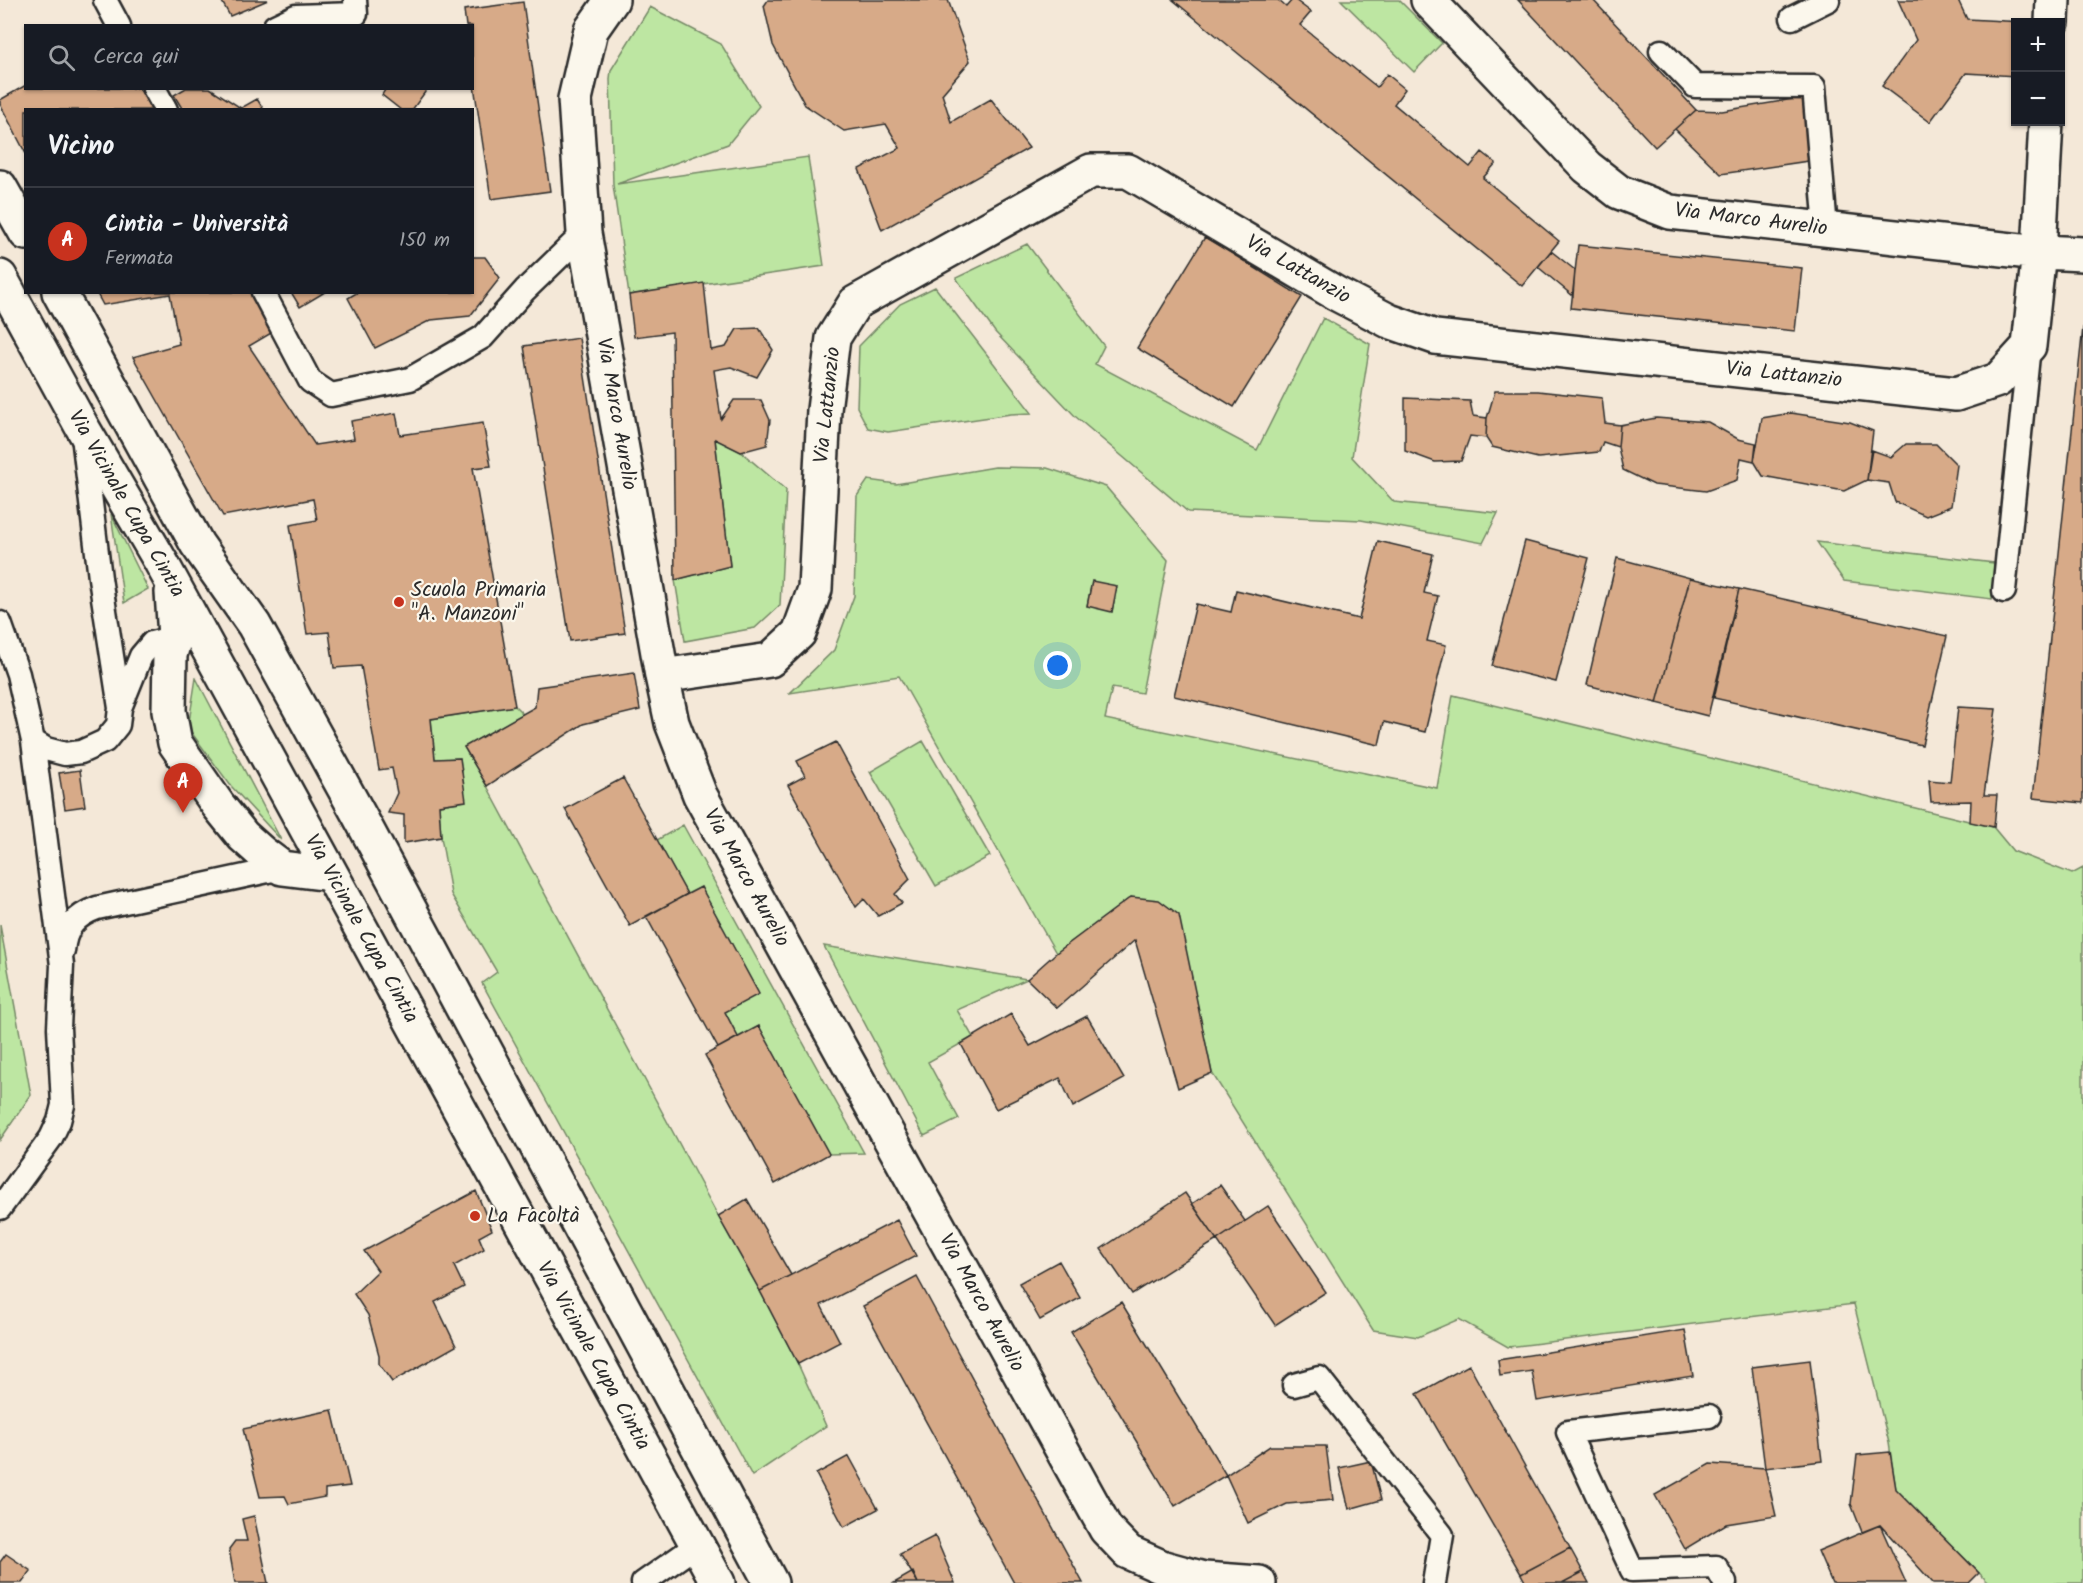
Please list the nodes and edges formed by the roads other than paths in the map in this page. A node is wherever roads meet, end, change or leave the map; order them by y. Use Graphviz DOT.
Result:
graph roads {
  1 [pos="105,0"];
  2 [pos="355,0"];
  3 [pos="612,0"];
  4 [pos="1428,0"];
  5 [pos="1828,0"];
  6 [pos="2053,0"];
  7 [pos="1792,18"];
  8 [pos="2052,18"];
  9 [pos="118,24"];
  10 [pos="278,24"];
  11 [pos="1661,51"];
  12 [pos="155,90"];
  13 [pos="165,108"];
  14 [pos="2046,126"];
  15 [pos="0,186"];
  16 [pos="24,229"];
  17 [pos="1826,229"];
  18 [pos="584,233"];
  19 [pos="2039,251"];
  20 [pos="2083,254"];
  21 [pos="0,277"];
  22 [pos="59,294"];
  23 [pos="264,294"];
  24 [pos="2029,346"];
  25 [pos="81,425"];
  26 [pos="2004,591"];
  27 [pos="0,623"];
  28 [pos="254,625"];
  29 [pos="185,631"];
  30 [pos="662,676"];
  31 [pos="120,708"];
  32 [pos="33,741"];
  33 [pos="282,868"];
  34 [pos="330,874"];
  35 [pos="62,965"];
  36 [pos="0,1208"];
  37 [pos="1294,1385"];
  38 [pos="1709,1416"];
  39 [pos="697,1545"];
  40 [pos="643,1583"];
  41 [pos="718,1583"];
  42 [pos="771,1583"];
  43 [pos="1258,1583"];
  44 [pos="1434,1583"];
  45 [pos="1725,1583"];
  1 -- 9 [label="lane"];
  2 -- 10 [label="lane"];
  3 -- 18 [label="street, Via Marco Aurelio"];
  4 -- 17 [label="street, Via Marco Aurelio"];
  5 -- 7 [label="lane"];
  6 -- 8 [label="street"];
  11 -- 17 [label="lane"];
  12 -- 13 [label="lane"];
  14 -- 19 [label="street"];
  15 -- 16 [label="street"];
  17 -- 19 [label="street, Via Marco Aurelio"];
  18 -- 23 [label="lane"];
  18 -- 30 [label="street, Via Marco Aurelio"];
  19 -- 20 [label="street, Via Marco Aurelio"];
  19 -- 24 [label="street"];
  21 -- 25 [label="street, Via Vicinale Cupa Cintia"];
  22 -- 28 [label="street, Via Vicinale Cupa Cintia"];
  24 -- 26 [label="lane"];
  24 -- 30 [label="street, Via Lattanzio"];
  25 -- 29 [label="street, Via Vicinale Cupa Cintia"];
  25 -- 31 [label="lane"];
  27 -- 32 [label="lane"];
  28 -- 29 [label="street"];
  28 -- 42 [label="street, Via Vicinale Cupa Cintia"];
  29 -- 31 [label="lane"];
  29 -- 33 [label="street"];
  29 -- 34 [label="street, Via Vicinale Cupa Cintia"];
  30 -- 43 [label="street, Via Marco Aurelio"];
  31 -- 32 [label="lane"];
  32 -- 35 [label="lane"];
  33 -- 34 [label="street"];
  33 -- 35 [label="lane"];
  34 -- 39 [label="street, Via Vicinale Cupa Cintia"];
  35 -- 36 [label="lane"];
  37 -- 44 [label="lane"];
  38 -- 45 [label="lane"];
  39 -- 40 [label="lane"];
  39 -- 41 [label="street, Via Vicinale Cupa Cintia"];
}
